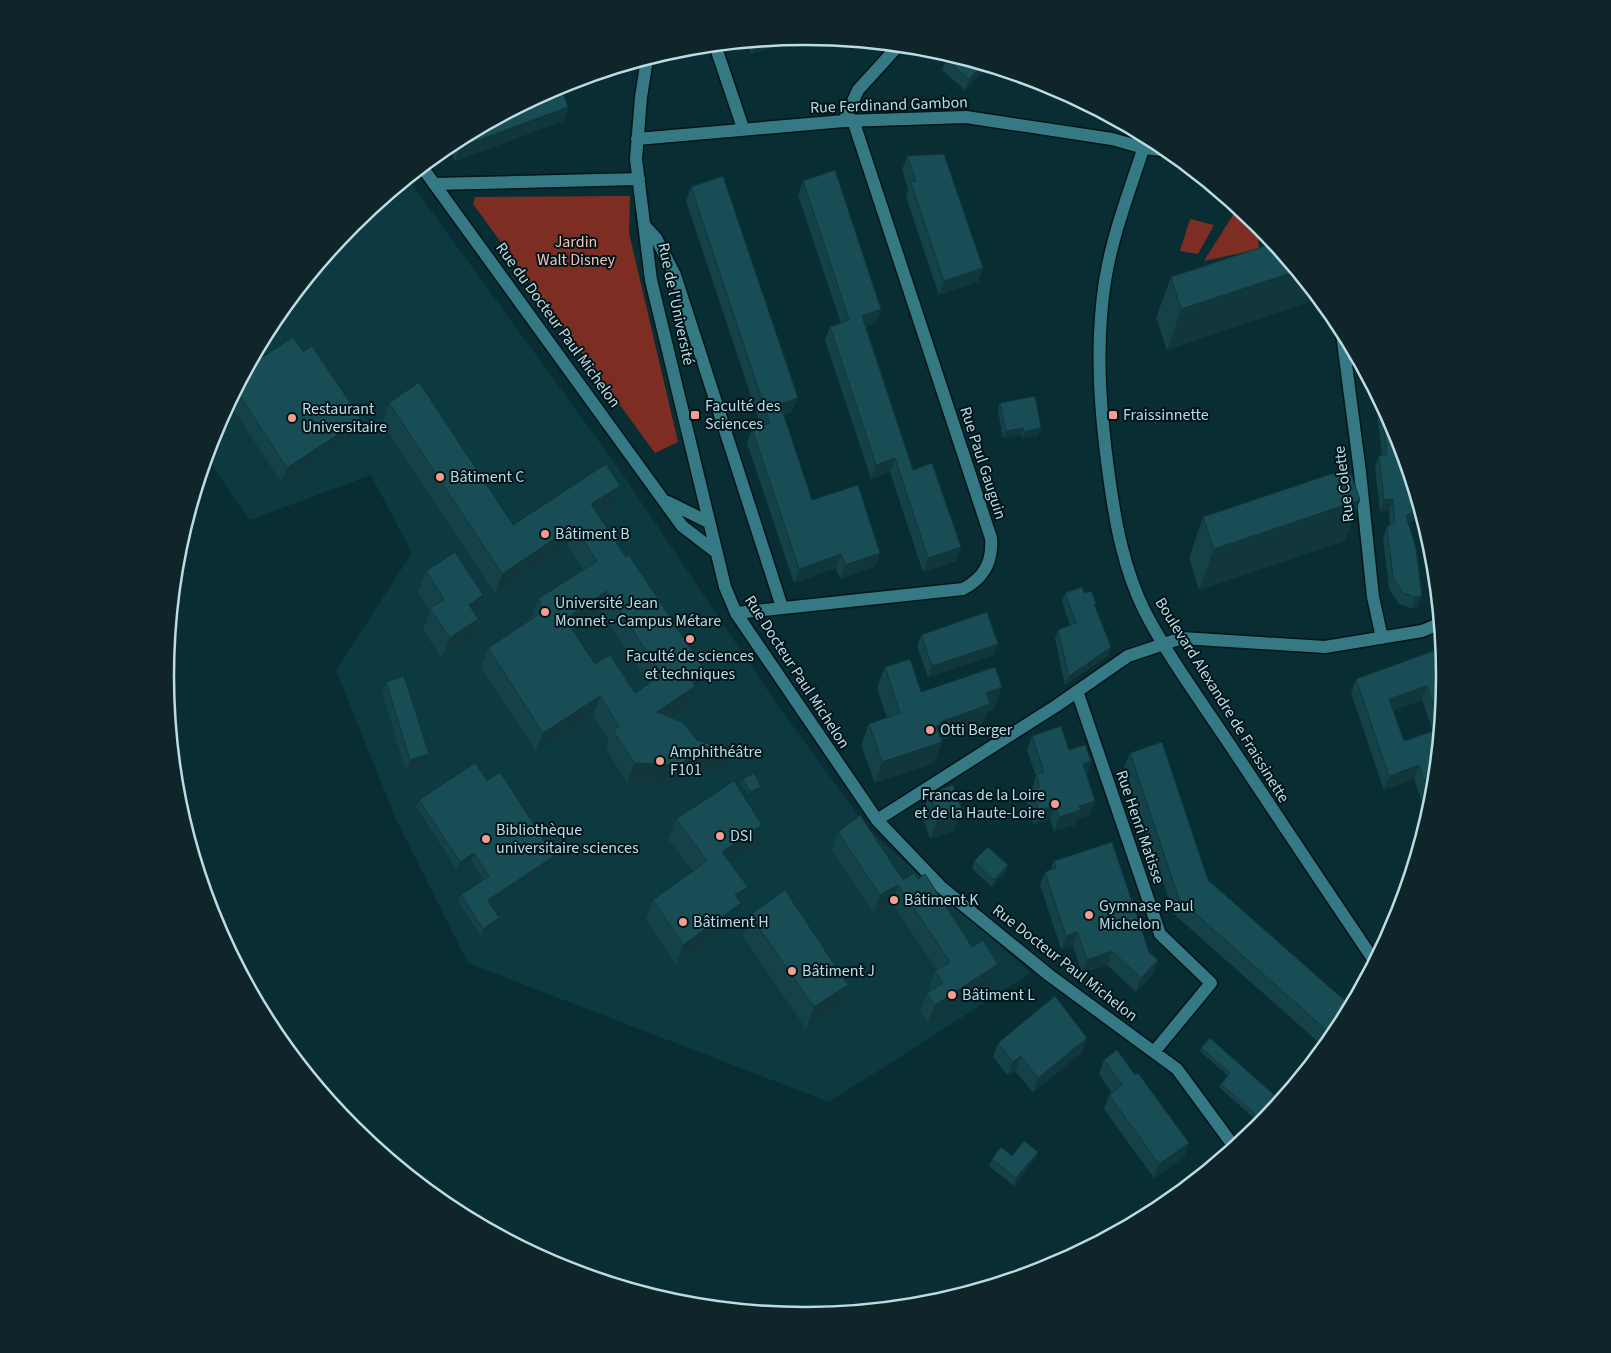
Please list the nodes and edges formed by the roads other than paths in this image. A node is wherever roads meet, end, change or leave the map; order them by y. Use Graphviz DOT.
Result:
graph roads {
  1 [pos="717,51"];
  2 [pos="894,51"];
  3 [pos="646,66"];
  4 [pos="849,120"];
  5 [pos="743,128"];
  6 [pos="637,139"];
  7 [pos="1142,143"];
  8 [pos="1145,145"];
  9 [pos="425,172"];
  10 [pos="639,179"];
  11 [pos="434,184"];
  12 [pos="644,225"];
  13 [pos="1343,347"];
  14 [pos="667,502"];
  15 [pos="708,522"];
  16 [pos="716,552"];
  17 [pos="782,607"];
  18 [pos="736,614"];
  19 [pos="1435,626"];
  20 [pos="1382,638"];
  21 [pos="1164,643"];
  22 [pos="1077,691"];
  23 [pos="877,820"];
  24 [pos="1372,956"];
  25 [pos="1154,1052"];
  26 [pos="1231,1143"];
  1 -- 5 [label="street"];
  2 -- 4 [label="street"];
  3 -- 6 [label="street, Rue de l'Université"];
  4 -- 5 [label="street, Rue Ferdinand Gambon"];
  4 -- 7 [label="street, Rue Ferdinand Gambon"];
  4 -- 17 [label="street, Rue Paul Gauguin"];
  5 -- 6 [label="street, Rue Ferdinand Gambon"];
  6 -- 10 [label="street, Rue de l'Université"];
  8 -- 21 [label="street, Boulevard Alexandre de Fraissinette"];
  9 -- 11 [label="street, Rue du Docteur Paul Michelon"];
  10 -- 11 [label="street"];
  10 -- 12 [label="street, Rue de l'Université"];
  11 -- 14 [label="street, Rue du Docteur Paul Michelon"];
  12 -- 15 [label="street, Rue de l'Université"];
  12 -- 17 [label="street"];
  13 -- 20 [label="street, Rue Colette"];
  14 -- 15 [label="street, Rue du Docteur Paul Michelon"];
  14 -- 16 [label="street, Rue du Docteur Paul Michelon"];
  15 -- 16 [label="street, Rue de l'Université"];
  16 -- 18 [label="street, Rue Docteur Paul Michelon"];
  17 -- 18 [label="street, Rue Paul Gauguin"];
  18 -- 23 [label="street, Rue Docteur Paul Michelon"];
  19 -- 20 [label="street"];
  20 -- 21 [label="street"];
  21 -- 22 [label="street"];
  21 -- 24 [label="street, Boulevard Alexandre de Fraissinette"];
  22 -- 23 [label="street"];
  22 -- 25 [label="street, Rue Henri Matisse"];
  23 -- 25 [label="street, Rue Docteur Paul Michelon"];
  25 -- 26 [label="street, Rue Docteur Paul Michelon"];
}
